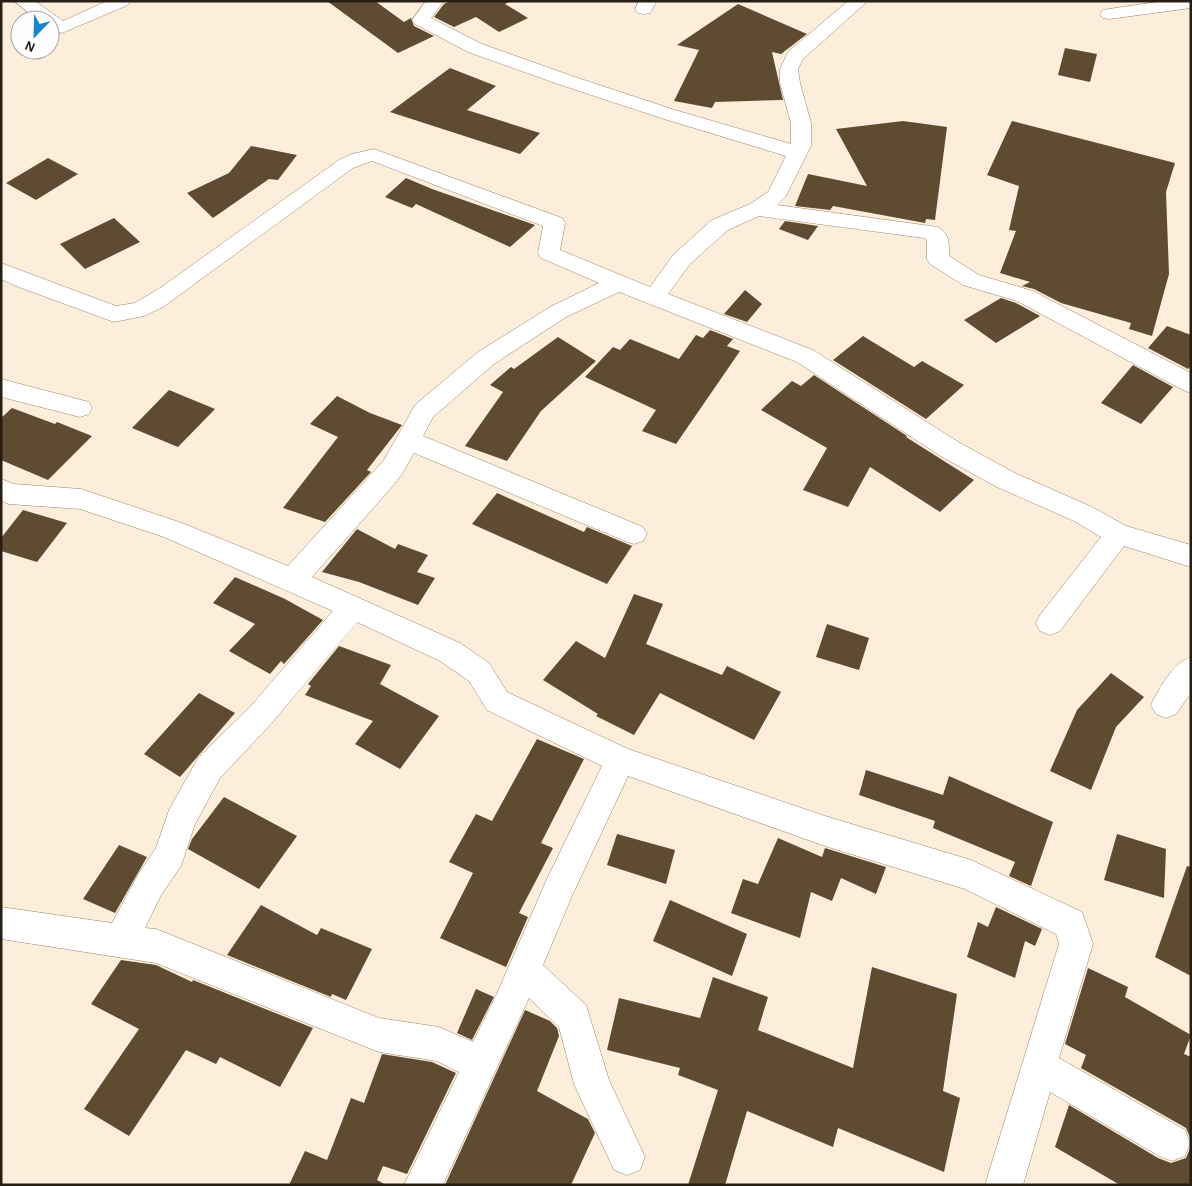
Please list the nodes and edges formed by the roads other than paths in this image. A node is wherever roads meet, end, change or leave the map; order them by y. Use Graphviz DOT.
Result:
graph roads {
  1 [pos="23,1"];
  2 [pos="122,1"];
  3 [pos="435,1"];
  4 [pos="860,1"];
  5 [pos="1191,3"];
  6 [pos="36,10"];
  7 [pos="1109,14"];
  8 [pos="60,27"];
  9 [pos="798,153"];
  10 [pos="757,209"];
  11 [pos="1,270"];
  12 [pos="618,283"];
  13 [pos="655,296"];
  14 [pos="1191,384"];
  15 [pos="1,388"];
  16 [pos="80,408"];
  17 [pos="408,440"];
  18 [pos="1,489"];
  19 [pos="634,534"];
  20 [pos="1118,534"];
  21 [pos="1191,556"];
  22 [pos="292,580"];
  23 [pos="353,608"];
  24 [pos="1050,623"];
  25 [pos="1191,670"];
  26 [pos="1166,704"];
  27 [pos="620,760"];
  28 [pos="1,923"];
  29 [pos="121,940"];
  30 [pos="524,970"];
  31 [pos="481,1064"];
  32 [pos="1040,1067"];
  33 [pos="1172,1143"];
  34 [pos="627,1157"];
  35 [pos="423,1185"];
  36 [pos="1004,1185"];
  1 -- 6 [label="street"];
  2 -- 8 [label="street"];
  3 -- 9 [label="street"];
  4 -- 9 [label="street"];
  5 -- 7 [label="street"];
  9 -- 10 [label="street"];
  10 -- 13 [label="street"];
  10 -- 14 [label="street"];
  11 -- 12 [label="street"];
  12 -- 13 [label="street"];
  12 -- 17 [label="street"];
  13 -- 20 [label="street"];
  15 -- 16 [label="street"];
  17 -- 19 [label="street"];
  17 -- 22 [label="street"];
  18 -- 22 [label="street"];
  20 -- 21 [label="street"];
  20 -- 24 [label="street"];
  22 -- 23 [label="street"];
  23 -- 27 [label="street"];
  23 -- 29 [label="street"];
  25 -- 26 [label="street"];
  27 -- 30 [label="street"];
  27 -- 32 [label="street"];
  28 -- 29 [label="street"];
  29 -- 31 [label="street"];
  30 -- 31 [label="street"];
  30 -- 34 [label="street"];
  31 -- 35 [label="street"];
  32 -- 33 [label="street"];
  32 -- 36 [label="street"];
}
